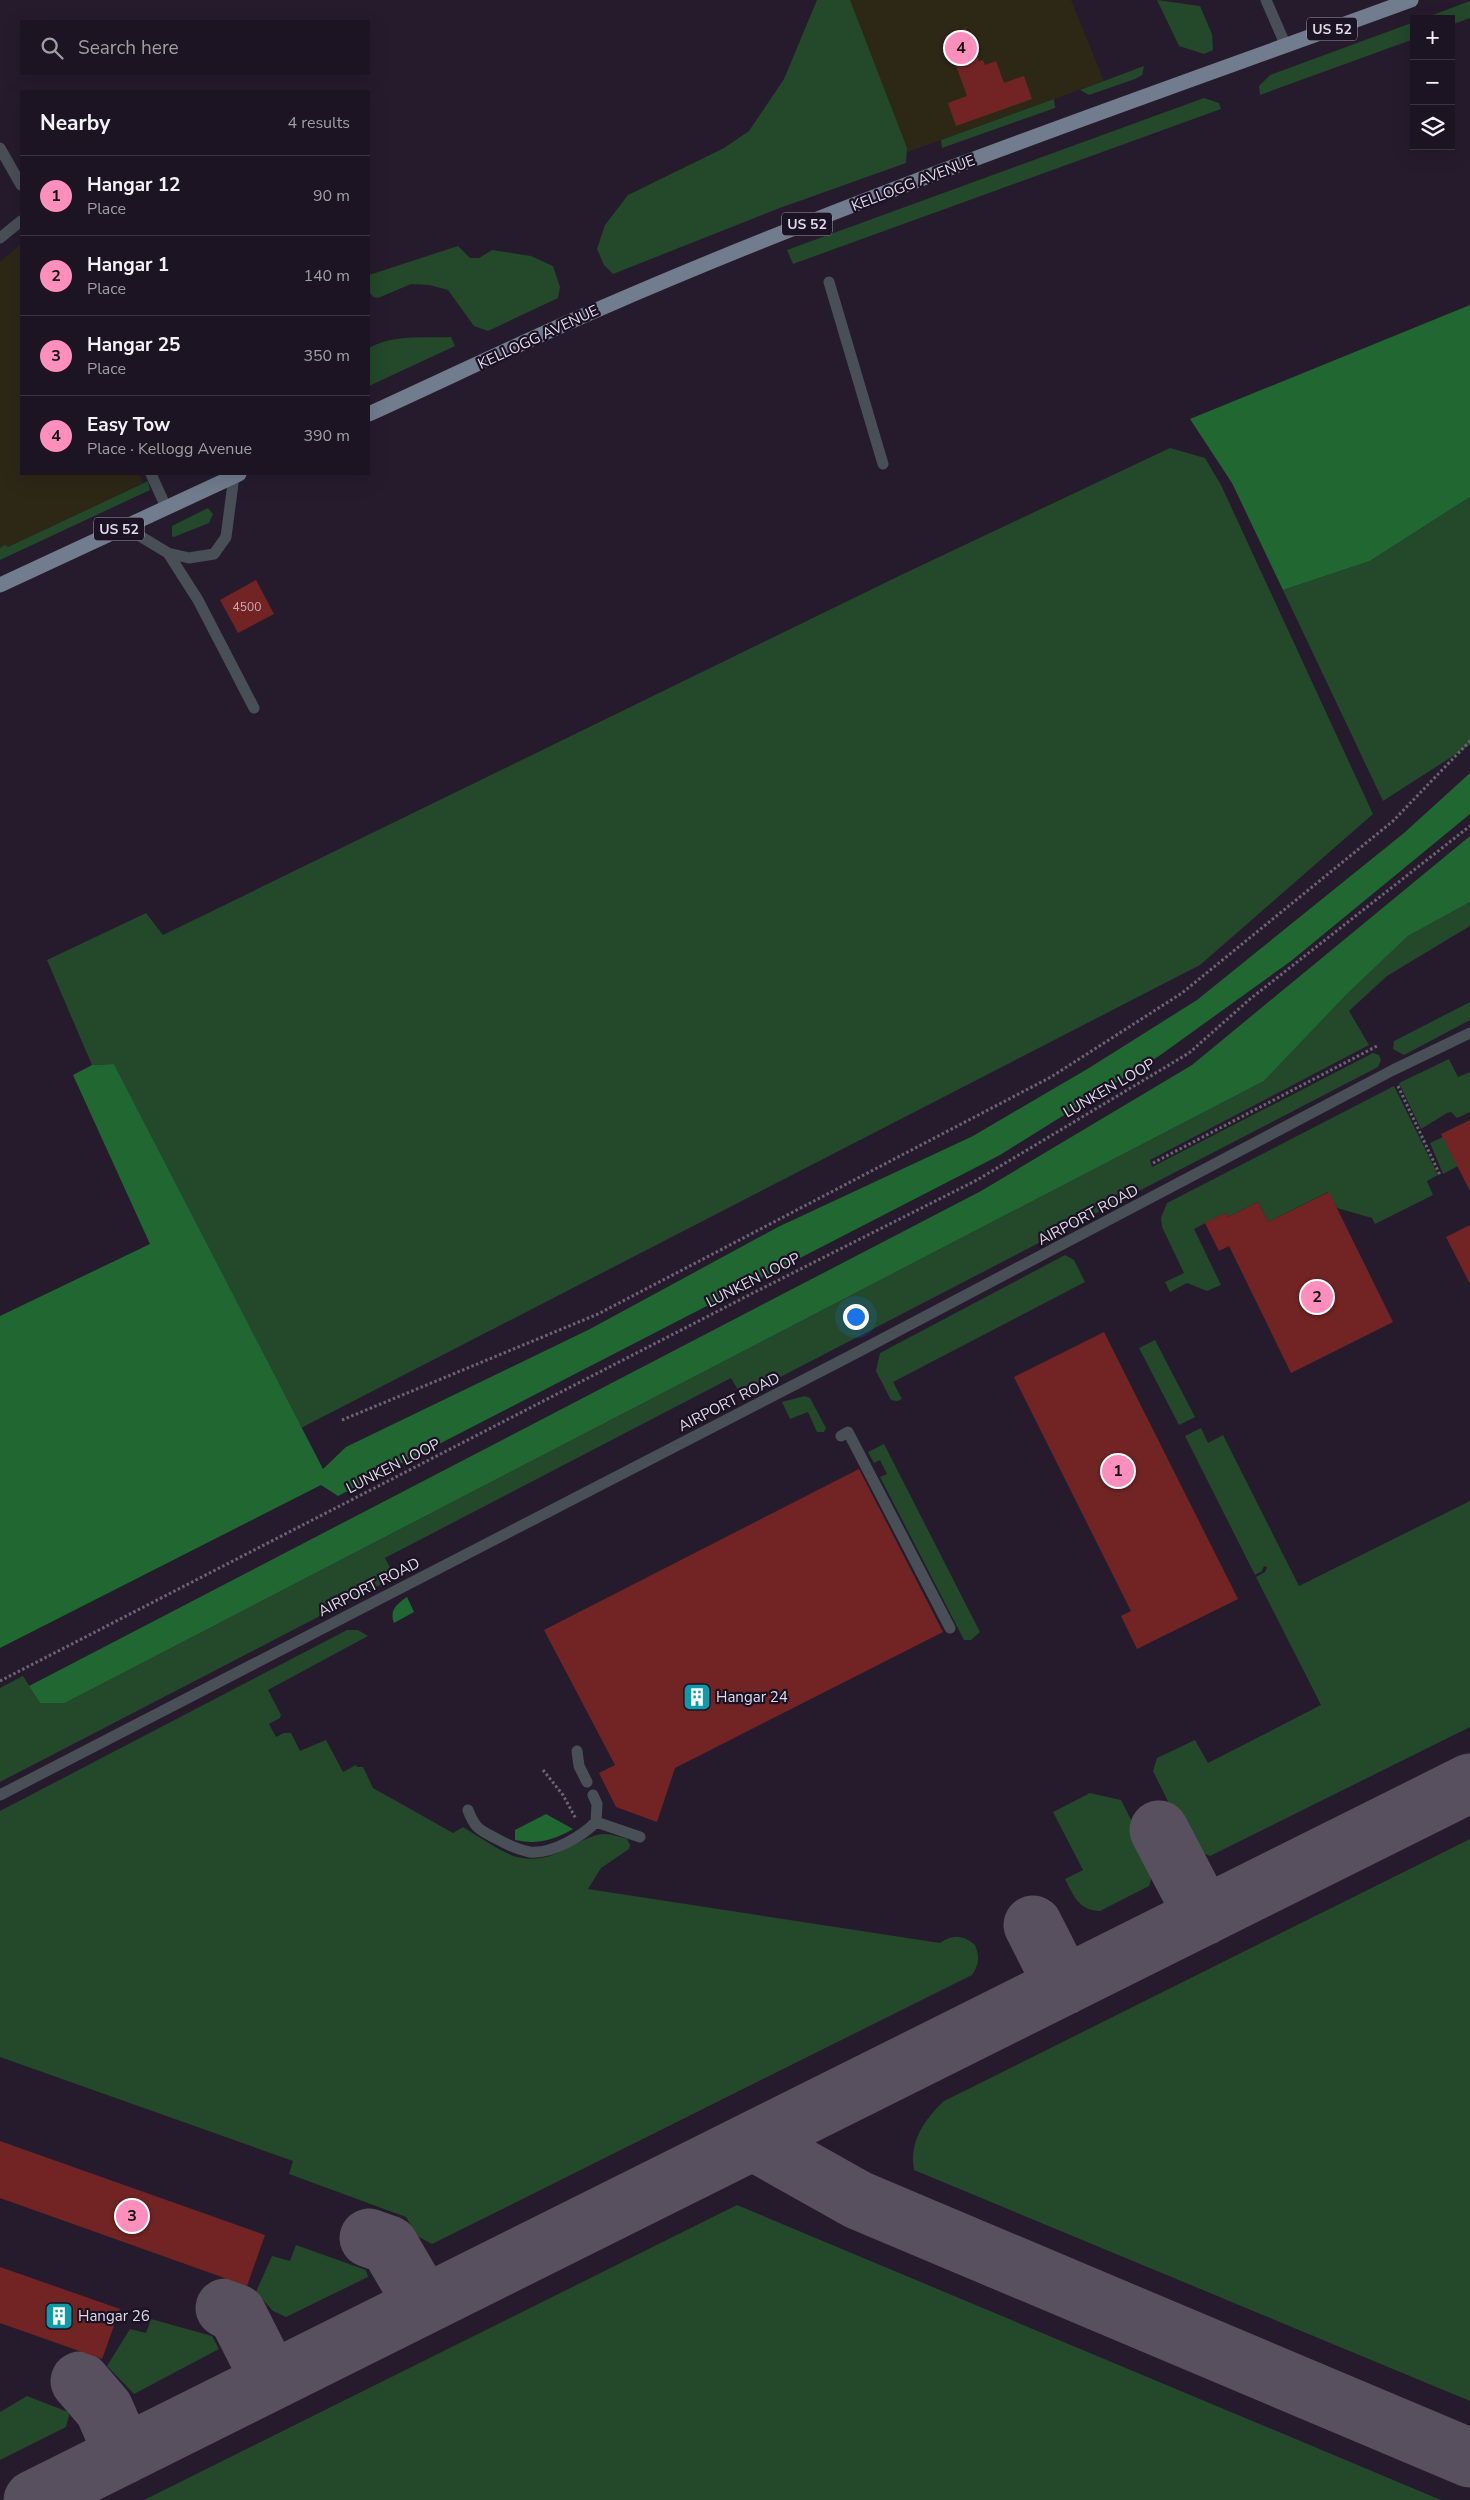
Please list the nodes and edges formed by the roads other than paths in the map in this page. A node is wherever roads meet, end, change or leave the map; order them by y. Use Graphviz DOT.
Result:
graph roads {
  1 [pos="1266,0"];
  2 [pos="1411,0"];
  3 [pos="1286,46"];
  4 [pos="0,148"];
  5 [pos="20,184"];
  6 [pos="20,222"];
  7 [pos="0,238"];
  8 [pos="829,282"];
  9 [pos="370,414"];
  10 [pos="883,464"];
  11 [pos="151,475"];
  12 [pos="237,475"];
  13 [pos="166,508"];
  14 [pos="125,526"];
  15 [pos="168,553"];
  16 [pos="0,585"];
  17 [pos="254,708"];
  18 [pos="1470,1033"];
  19 [pos="841,1436"];
  20 [pos="950,1628"];
  21 [pos="578,1751"];
  22 [pos="587,1782"];
  23 [pos="0,1795"];
  24 [pos="593,1795"];
  25 [pos="468,1810"];
  26 [pos="596,1822"];
  27 [pos="640,1837"];
  1 -- 3 [label="lane"];
  2 -- 3 [label="main road, KELLOGG AVENUE / US 52"];
  3 -- 9 [label="main road, KELLOGG AVENUE / US 52"];
  4 -- 5 [label="lane"];
  6 -- 7 [label="lane"];
  8 -- 10 [label="lane"];
  11 -- 13 [label="lane"];
  12 -- 13 [label="main road, US 52"];
  12 -- 15 [label="lane"];
  13 -- 14 [label="main road, US 52"];
  14 -- 15 [label="lane"];
  14 -- 16 [label="main road, US 52"];
  15 -- 17 [label="lane"];
  18 -- 23 [label="lane, AIRPORT ROAD"];
  19 -- 20 [label="lane"];
  21 -- 22 [label="lane"];
  24 -- 26 [label="lane"];
  25 -- 26 [label="lane"];
  26 -- 27 [label="lane"];
}
